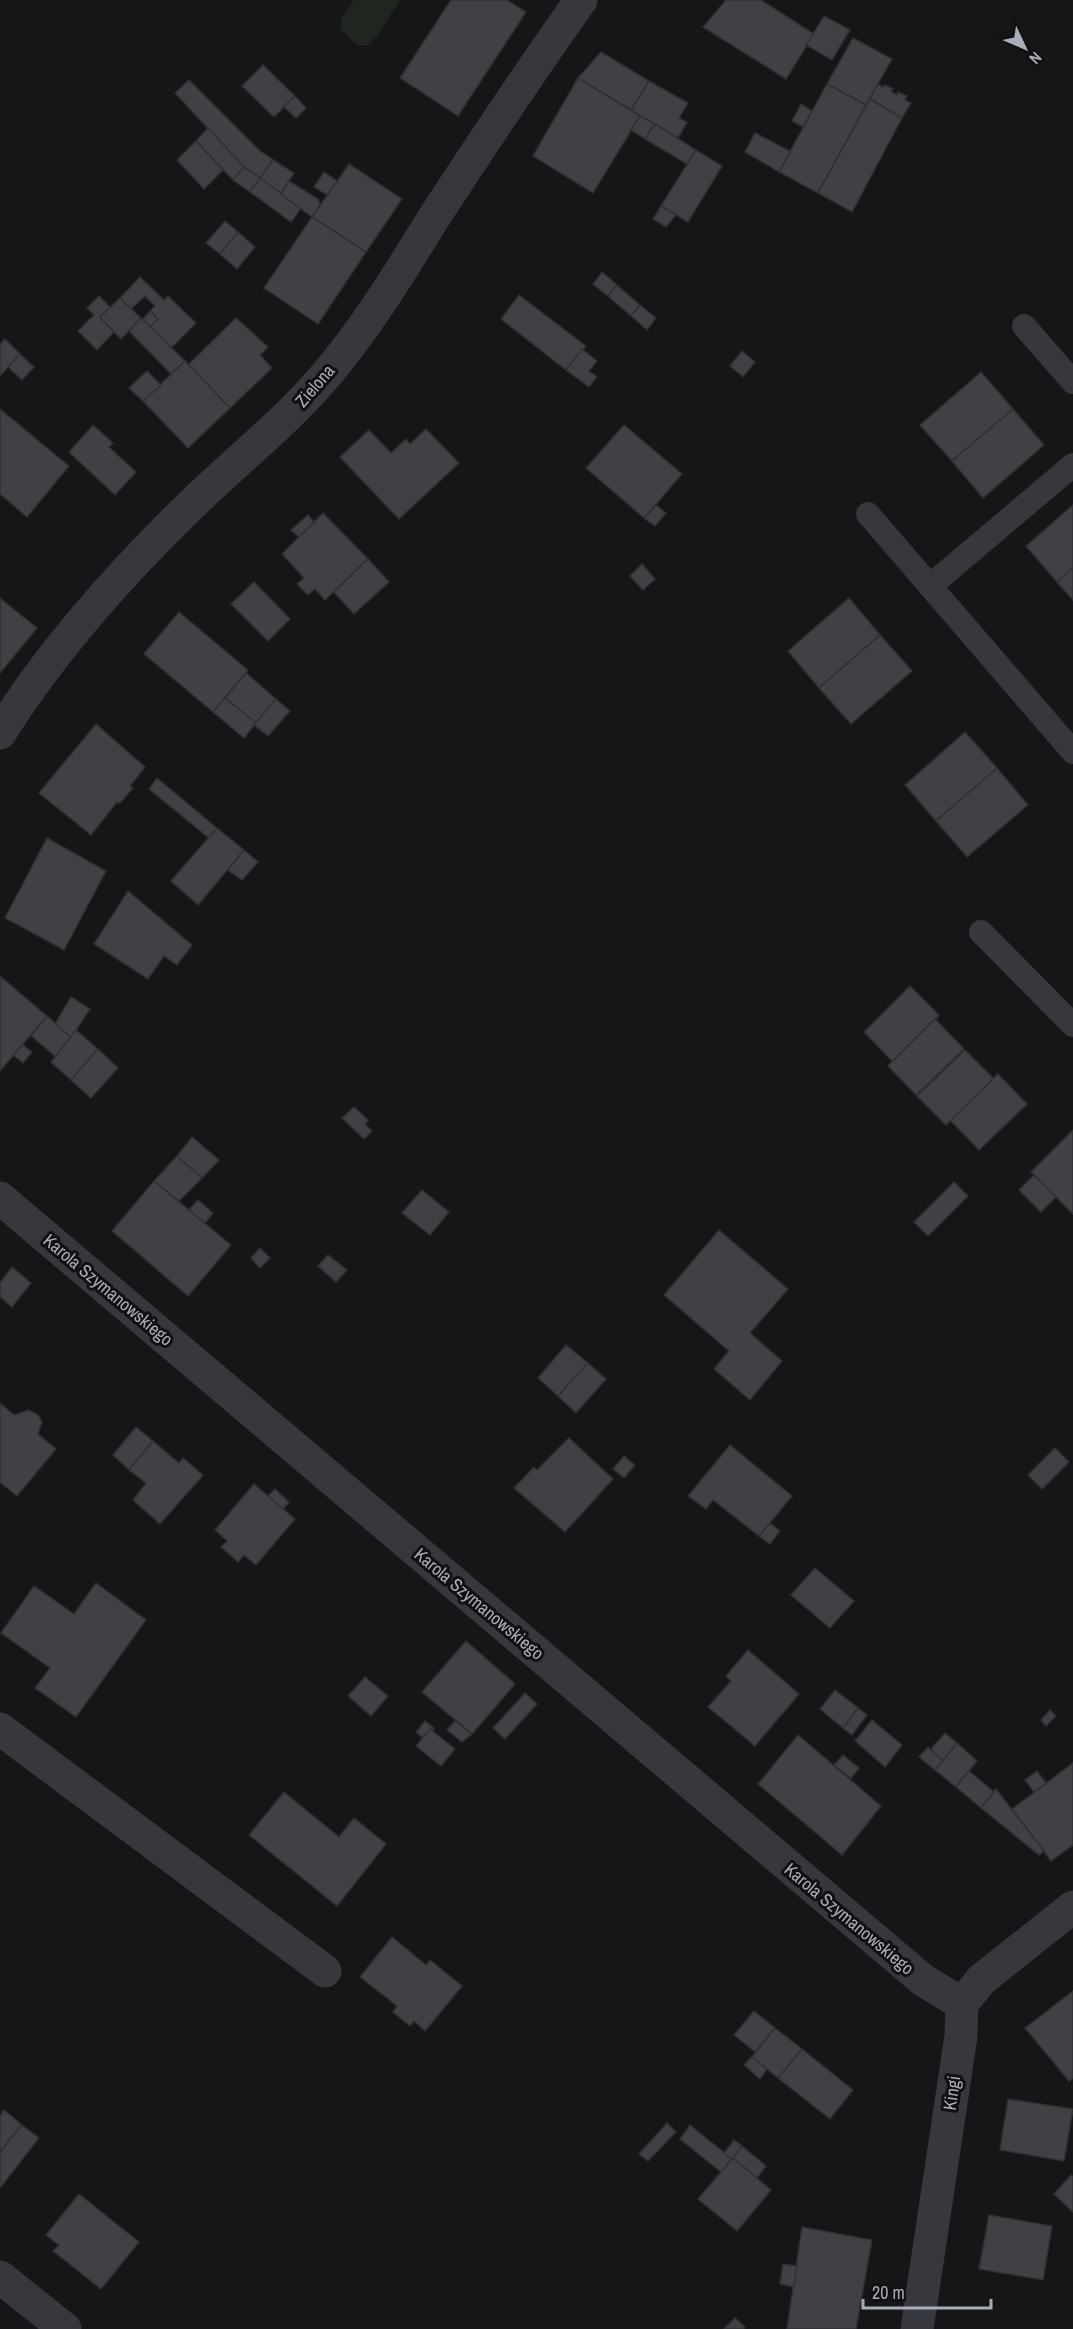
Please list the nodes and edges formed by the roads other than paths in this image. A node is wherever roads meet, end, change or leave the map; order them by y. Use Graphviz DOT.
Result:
graph roads {
  1 [pos="581,0"];
  2 [pos="1024,326"];
  3 [pos="1073,382"];
  4 [pos="1073,465"];
  5 [pos="868,514"];
  6 [pos="930,586"];
  7 [pos="0,733"];
  8 [pos="1073,752"];
  9 [pos="981,932"];
  10 [pos="1073,1024"];
  11 [pos="0,1198"];
  12 [pos="0,1729"];
  13 [pos="1073,1907"];
  14 [pos="325,1971"];
  15 [pos="962,2004"];
  16 [pos="0,2277"];
  17 [pos="65,2329"];
  18 [pos="917,2329"];
  1 -- 7 [label="street, Zielona"];
  2 -- 3 [label="lane"];
  4 -- 6 [label="lane"];
  5 -- 6 [label="lane"];
  6 -- 8 [label="lane"];
  9 -- 10 [label="lane"];
  11 -- 15 [label="street, Karola Szymanowskiego"];
  12 -- 14 [label="street"];
  13 -- 15 [label="street"];
  15 -- 18 [label="street, Kingi"];
  16 -- 17 [label="street"];
}
